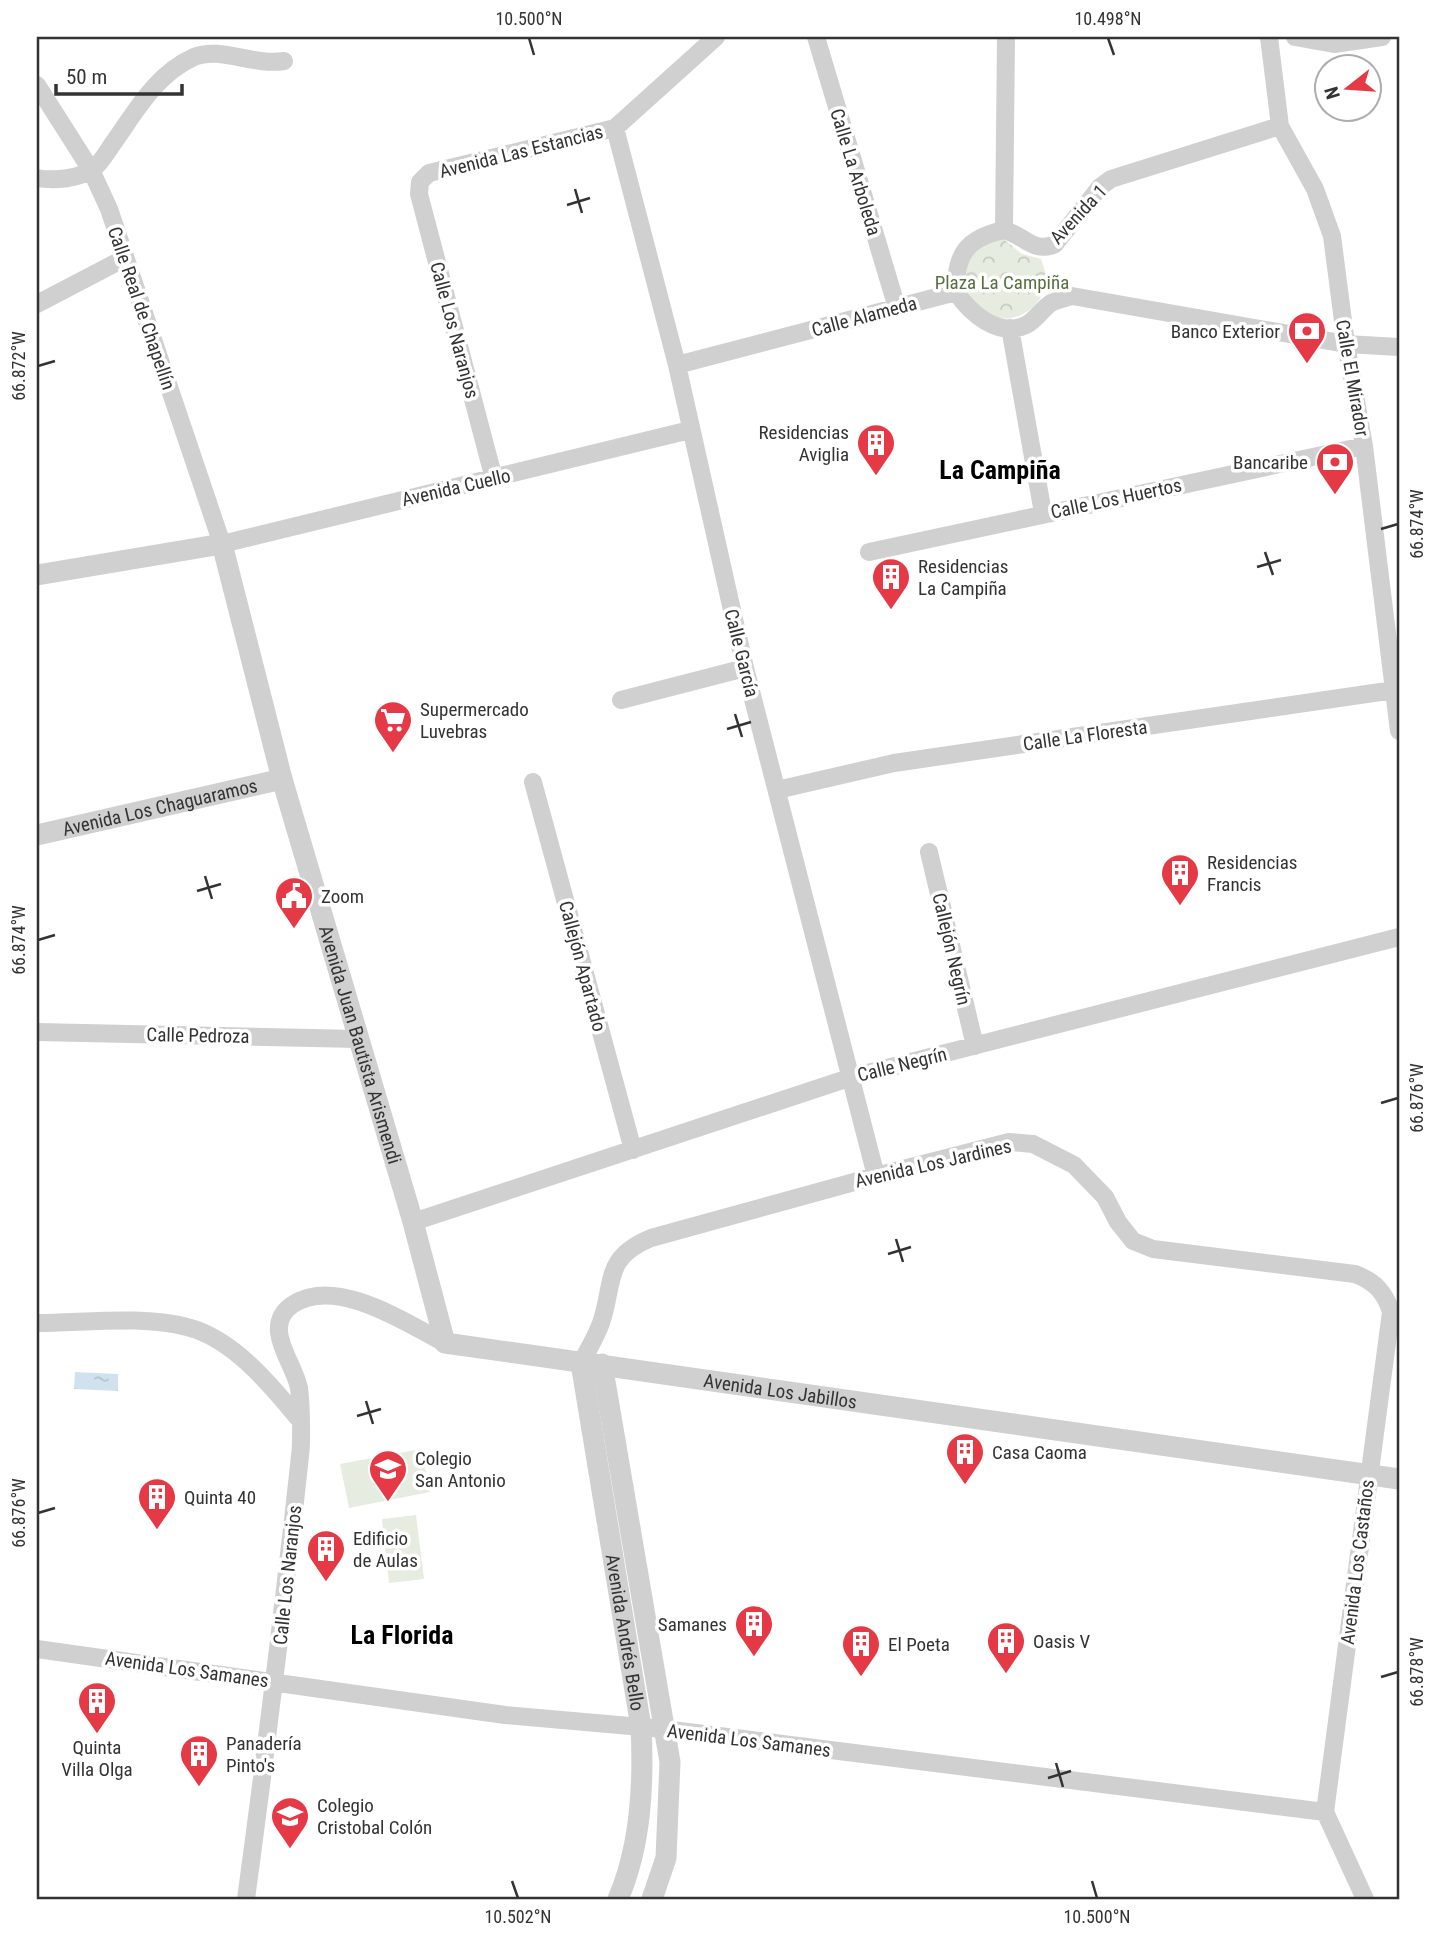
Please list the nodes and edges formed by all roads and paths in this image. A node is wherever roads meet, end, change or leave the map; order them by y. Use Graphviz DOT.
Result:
graph roads {
  1 [pos="716,37"];
  2 [pos="816,37"];
  3 [pos="1006,37"];
  4 [pos="1269,37"];
  5 [pos="1295,37"];
  6 [pos="1382,37"];
  7 [pos="284,61"];
  8 [pos="37,85"];
  9 [pos="1280,126"];
  10 [pos="615,128"];
  11 [pos="91,170"];
  12 [pos="37,178"];
  13 [pos="420,181"];
  14 [pos="1004,230"];
  15 [pos="125,258"];
  16 [pos="956,292"];
  17 [pos="37,304"];
  18 [pos="897,308"];
  19 [pos="1010,328"];
  20 [pos="1346,344"];
  21 [pos="1399,347"];
  22 [pos="677,365"];
  23 [pos="690,430"];
  24 [pos="1364,446"];
  25 [pos="494,479"];
  26 [pos="1043,513"];
  27 [pos="222,544"];
  28 [pos="869,552"];
  29 [pos="37,575"];
  30 [pos="745,668"];
  31 [pos="1394,690"];
  32 [pos="621,700"];
  33 [pos="1399,731"];
  34 [pos="282,779"];
  35 [pos="533,782"];
  36 [pos="777,790"];
  37 [pos="37,835"];
  38 [pos="929,852"];
  39 [pos="1399,937"];
  40 [pos="37,1032"];
  41 [pos="358,1039"];
  42 [pos="975,1045"];
  43 [pos="852,1077"];
  44 [pos="634,1150"];
  45 [pos="876,1175"];
  46 [pos="413,1222"];
  47 [pos="1395,1310"];
  48 [pos="37,1323"];
  49 [pos="445,1343"];
  50 [pos="592,1364"];
  51 [pos="298,1418"];
  52 [pos="1368,1474"];
  53 [pos="1399,1479"];
  54 [pos="37,1649"];
  55 [pos="275,1681"];
  56 [pos="641,1727"];
  57 [pos="664,1729"];
  58 [pos="1325,1812"];
  59 [pos="246,1899"];
  60 [pos="618,1899"];
  61 [pos="652,1899"];
  62 [pos="1365,1899"];
  1 -- 10 [label="street, Avenida Las Estancias"];
  2 -- 18 [label="street, Calle La Arboleda"];
  3 -- 14 [label="street"];
  4 -- 9 [label="street, Calle El Mirador"];
  5 -- 6 [label="street"];
  7 -- 11 [label="street"];
  8 -- 11 [label="street, Calle Real de Chapellín"];
  9 -- 14 [label="street, Avenida 1"];
  9 -- 20 [label="street, Calle El Mirador"];
  10 -- 13 [label="street, Avenida Las Estancias"];
  10 -- 22 [label="street, Calle García"];
  11 -- 12 [label="street"];
  11 -- 15 [label="street, Calle Real de Chapellín"];
  13 -- 25 [label="street, Calle Los Naranjos"];
  14 -- 16 [label="street"];
  15 -- 17 [label="street"];
  15 -- 27 [label="street, Calle Real de Chapellín"];
  16 -- 18 [label="street, Calle Alameda"];
  16 -- 19 [label="street"];
  18 -- 22 [label="street, Calle Alameda"];
  19 -- 20 [label="street"];
  19 -- 26 [label="street"];
  20 -- 21 [label="street"];
  20 -- 24 [label="street, Calle El Mirador"];
  22 -- 23 [label="street, Calle García"];
  23 -- 25 [label="street, Avenida Cuello"];
  23 -- 30 [label="street, Calle García"];
  24 -- 26 [label="street, Calle Los Huertos"];
  24 -- 31 [label="street, Calle El Mirador"];
  25 -- 27 [label="street, Avenida Cuello"];
  26 -- 28 [label="street, Calle Los Huertos"];
  27 -- 29 [label="street"];
  27 -- 34 [label="street, Avenida Juan Bautista Arismendi"];
  30 -- 32 [label="street"];
  30 -- 36 [label="street, Calle García"];
  31 -- 33 [label="street, Calle El Mirador"];
  31 -- 36 [label="street, Calle La Floresta"];
  34 -- 37 [label="street, Avenida Los Chaguaramos"];
  34 -- 41 [label="street, Avenida Juan Bautista Arismendi"];
  35 -- 44 [label="street, Callejón Apartado"];
  36 -- 43 [label="street, Calle García"];
  38 -- 42 [label="street, Callejón Negrín"];
  39 -- 42 [label="street, Calle Negrín"];
  40 -- 41 [label="street, Calle Pedroza"];
  41 -- 46 [label="street, Avenida Juan Bautista Arismendi"];
  42 -- 43 [label="street, Calle Negrín"];
  43 -- 44 [label="street, Calle Negrín"];
  43 -- 45 [label="street, Calle García"];
  44 -- 46 [label="street, Calle Negrín"];
  45 -- 47 [label="street, Avenida Los Jardines"];
  45 -- 50 [label="street, Avenida Los Jardines"];
  46 -- 49 [label="street, Avenida Juan Bautista Arismendi"];
  47 -- 52 [label="street, Avenida Los Castaños"];
  48 -- 51 [label="street"];
  49 -- 50 [label="street, Avenida Los Jabillos"];
  49 -- 51 [label="street, Avenida Los Jabillos"];
  50 -- 52 [label="street, Avenida Los Jabillos"];
  50 -- 56 [label="street, Avenida Andrés Bello"];
  50 -- 57 [label="street, Avenida Andrés Bello"];
  51 -- 55 [label="street, Calle Los Naranjos"];
  52 -- 53 [label="street, Avenida Los Jabillos"];
  52 -- 58 [label="street, Avenida Los Castaños"];
  54 -- 55 [label="street, Avenida Los Samanes"];
  55 -- 56 [label="street, Avenida Los Samanes"];
  55 -- 59 [label="street, Calle Los Naranjos"];
  56 -- 57 [label="street, Avenida Los Samanes"];
  56 -- 60 [label="street, Avenida Andrés Bello"];
  57 -- 58 [label="street, Avenida Los Samanes"];
  57 -- 61 [label="street, Avenida Andrés Bello"];
  58 -- 62 [label="street"];
}
